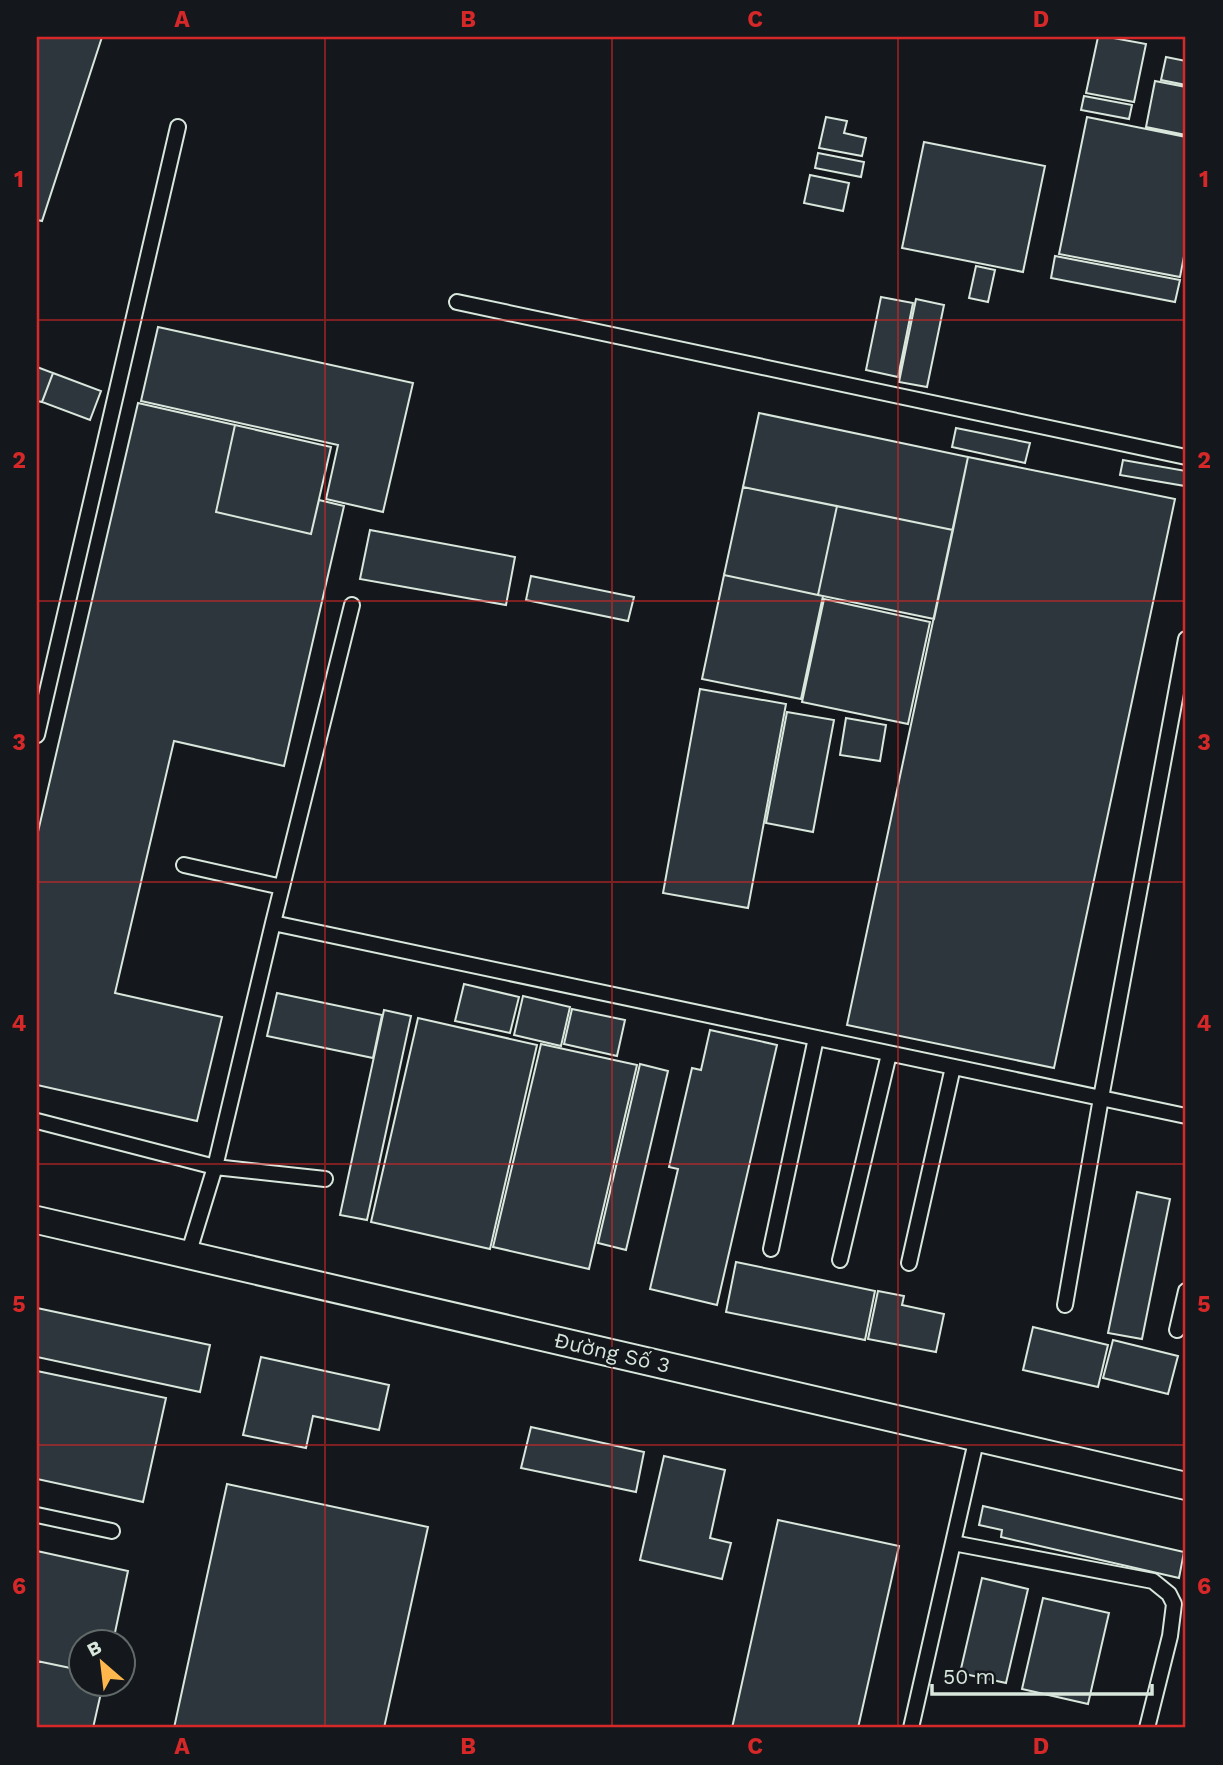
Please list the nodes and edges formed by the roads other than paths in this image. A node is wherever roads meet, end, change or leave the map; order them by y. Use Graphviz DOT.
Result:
graph roads {
  1 [pos="178,127"];
  2 [pos="457,302"];
  3 [pos="1186,457"];
  4 [pos="352,605"];
  5 [pos="1186,639"];
  6 [pos="37,735"];
  7 [pos="184,865"];
  8 [pos="282,887"];
  9 [pos="273,923"];
  10 [pos="817,1038"];
  11 [pos="889,1054"];
  12 [pos="953,1067"];
  13 [pos="1101,1098"];
  14 [pos="1186,1116"];
  15 [pos="37,1121"];
  16 [pos="215,1167"];
  17 [pos="326,1179"];
  18 [pos="37,1220"];
  19 [pos="771,1248"];
  20 [pos="188,1255"];
  21 [pos="840,1260"];
  22 [pos="909,1263"];
  23 [pos="1186,1291"];
  24 [pos="1065,1305"];
  25 [pos="1177,1330"];
  26 [pos="977,1437"];
  27 [pos="1186,1486"];
  28 [pos="37,1516"];
  29 [pos="112,1531"];
  30 [pos="953,1543"];
  31 [pos="911,1728"];
  32 [pos="1147,1728"];
  1 -- 6 [label="lane"];
  2 -- 3 [label="lane"];
  4 -- 8 [label="lane"];
  5 -- 13 [label="lane"];
  7 -- 8 [label="lane"];
  8 -- 9 [label="lane"];
  9 -- 10 [label="lane"];
  9 -- 16 [label="lane"];
  10 -- 11 [label="lane"];
  10 -- 19 [label="lane"];
  11 -- 12 [label="lane"];
  11 -- 21 [label="lane"];
  12 -- 13 [label="lane"];
  12 -- 22 [label="lane"];
  13 -- 14 [label="lane"];
  13 -- 24 [label="lane"];
  15 -- 16 [label="lane"];
  16 -- 17 [label="lane"];
  16 -- 20 [label="lane"];
  18 -- 20 [label="street, Đường Số 3"];
  20 -- 26 [label="street, Đường Số 3"];
  23 -- 25 [label="lane"];
  26 -- 27 [label="street, Đường Số 3"];
  26 -- 30 [label="lane"];
  28 -- 29 [label="lane"];
  30 -- 31 [label="lane"];
  30 -- 32 [label="lane"];
}
